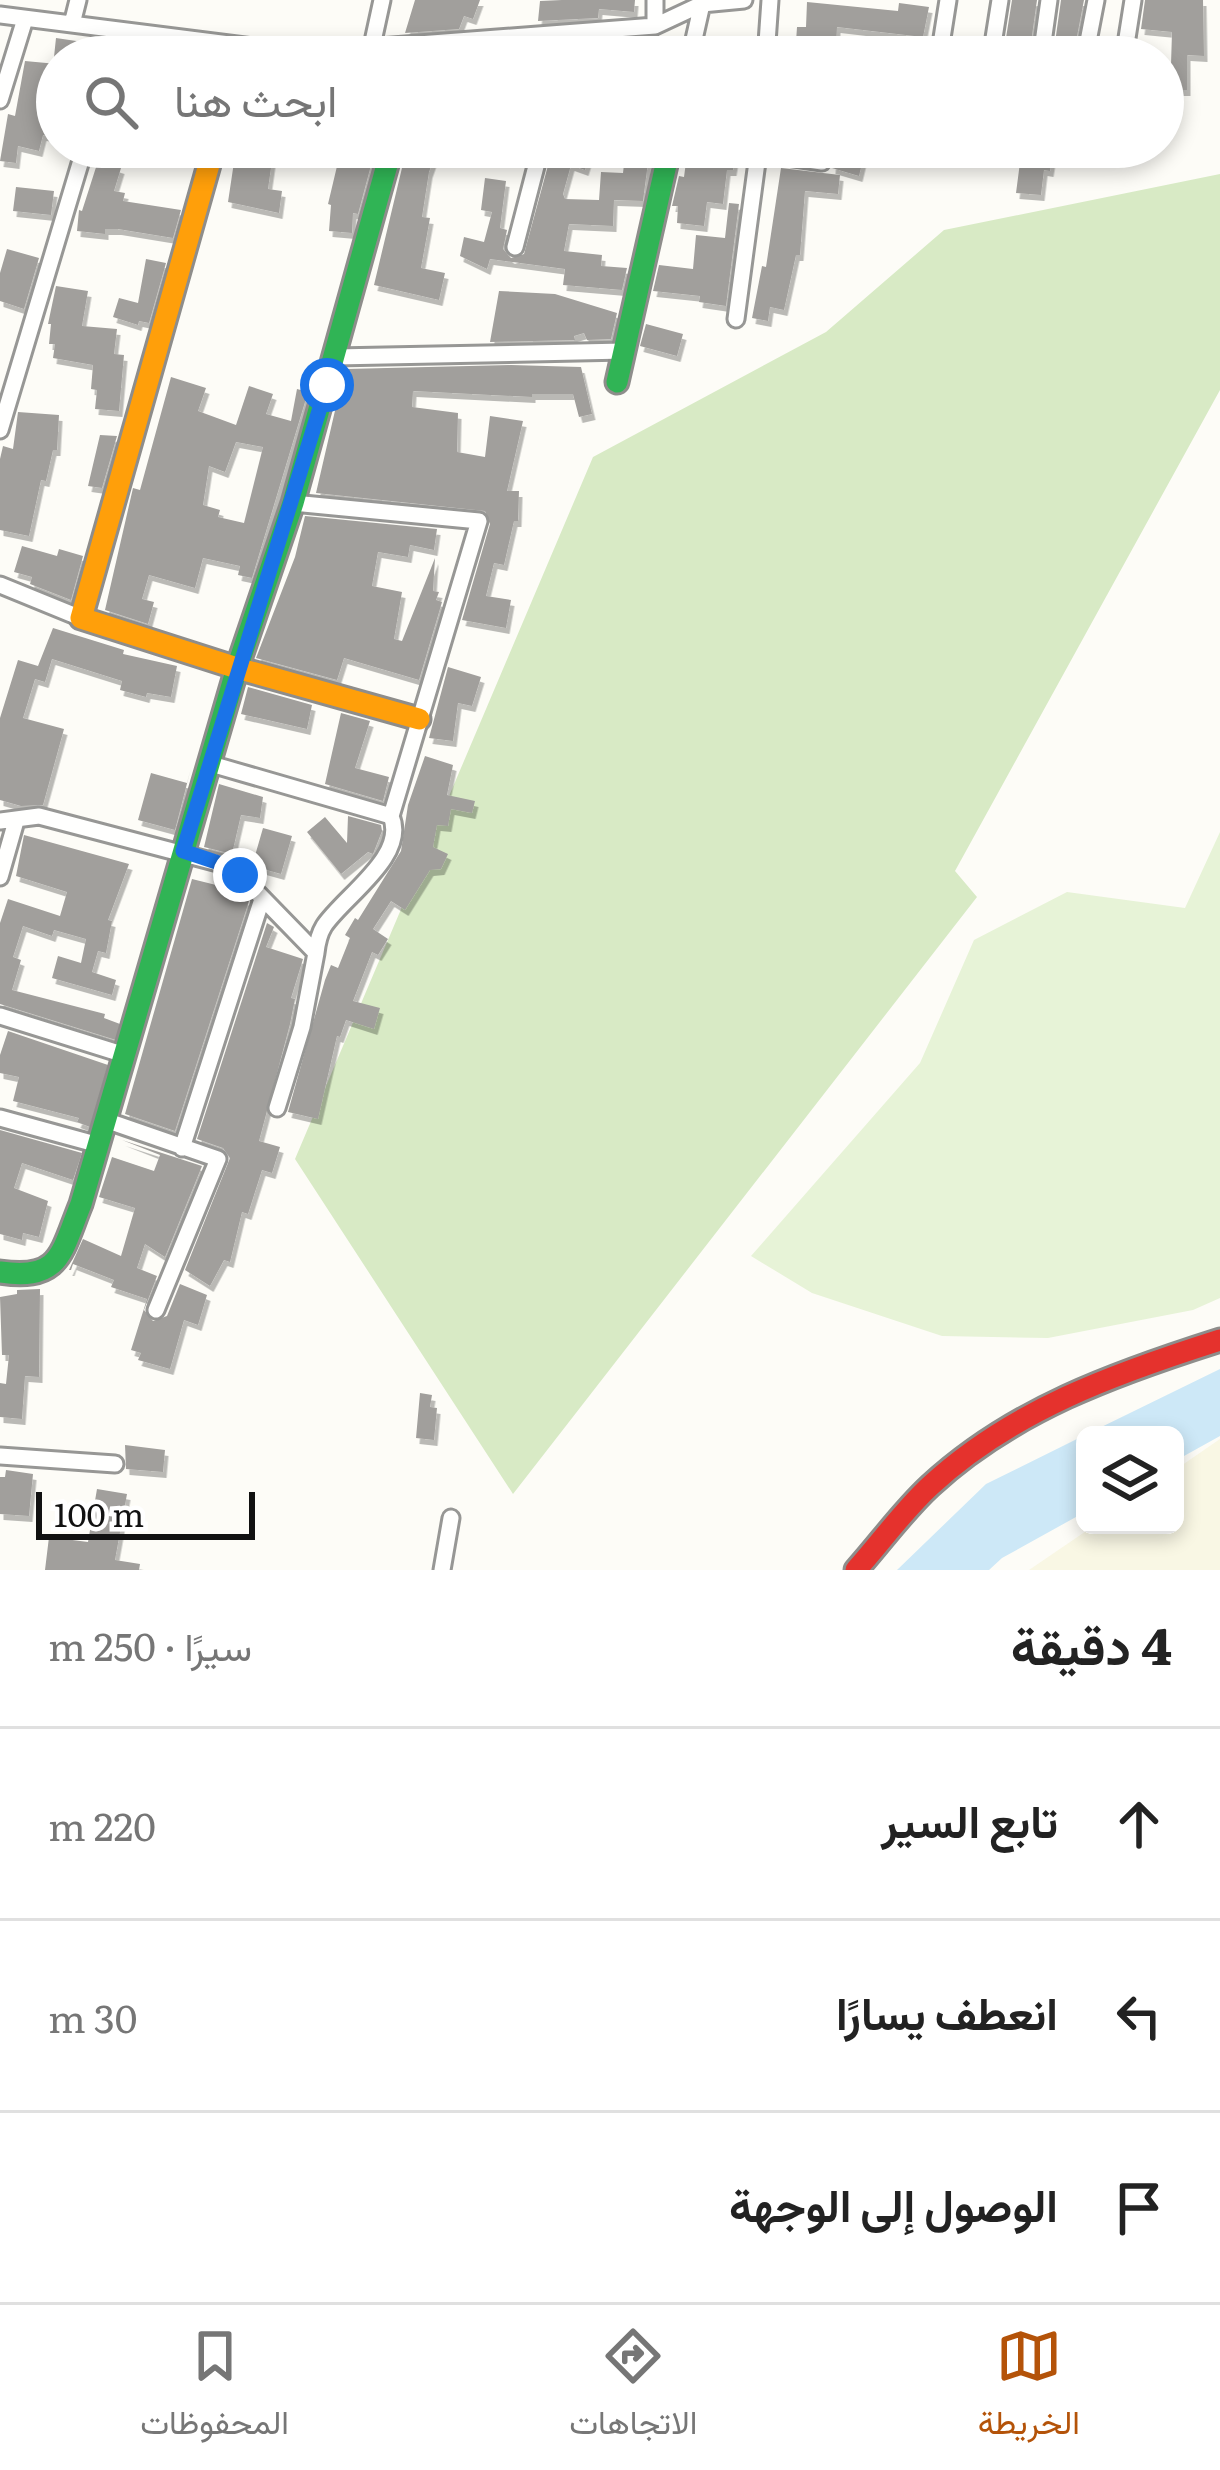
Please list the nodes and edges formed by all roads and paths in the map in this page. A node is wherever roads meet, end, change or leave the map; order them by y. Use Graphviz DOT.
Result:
graph roads {
  1 [pos="79,0"];
  2 [pos="382,0"];
  3 [pos="655,0"];
  4 [pos="744,0"];
  5 [pos="770,0"];
  6 [pos="948,0"];
  7 [pos="1000,0"];
  8 [pos="1049,0"];
  9 [pos="1096,0"];
  10 [pos="1133,0"];
  11 [pos="702,4"];
  12 [pos="0,15"];
  13 [pos="25,19"];
  14 [pos="72,24"];
  15 [pos="655,26"];
  16 [pos="119,32"];
  17 [pos="572,33"];
  18 [pos="118,36"];
  19 [pos="143,36"];
  20 [pos="374,36"];
  21 [pos="548,36"];
  22 [pos="571,36"];
  23 [pos="695,36"];
  24 [pos="767,36"];
  25 [pos="942,36"];
  26 [pos="994,36"];
  27 [pos="1044,36"];
  28 [pos="1089,36"];
  29 [pos="1127,36"];
  30 [pos="0,100"];
  31 [pos="79,168"];
  32 [pos="208,168"];
  33 [pos="386,168"];
  34 [pos="536,168"];
  35 [pos="665,168"];
  36 [pos="757,168"];
  37 [pos="515,248"];
  38 [pos="736,319"];
  39 [pos="625,351"];
  40 [pos="335,357"];
  41 [pos="617,382"];
  42 [pos="0,430"];
  43 [pos="292,503"];
  44 [pos="0,585"];
  45 [pos="81,618"];
  46 [pos="238,668"];
  47 [pos="419,719"];
  48 [pos="212,764"];
  49 [pos="391,816"];
  50 [pos="8,821"];
  51 [pos="183,851"];
  52 [pos="0,878"];
  53 [pos="262,899"];
  54 [pos="316,953"];
  55 [pos="0,1016"];
  56 [pos="125,1055"];
  57 [pos="277,1108"];
  58 [pos="0,1118"];
  59 [pos="108,1121"];
  60 [pos="99,1145"];
  61 [pos="182,1148"];
  62 [pos="0,1272"];
  63 [pos="156,1310"];
  64 [pos="1220,1340"];
  65 [pos="0,1456"];
  66 [pos="115,1464"];
  67 [pos="451,1518"];
  68 [pos="442,1570"];
  69 [pos="856,1570"];
  1 -- 14 [label="street"];
  2 -- 20 [label="street"];
  3 -- 15 [label="street"];
  4 -- 11 [label="street"];
  5 -- 24 [label="street"];
  6 -- 25 [label="street"];
  7 -- 26 [label="street"];
  8 -- 27 [label="street"];
  9 -- 28 [label="street"];
  10 -- 29 [label="street"];
  11 -- 15 [label="street"];
  11 -- 23 [label="street"];
  12 -- 13 [label="street"];
  13 -- 14 [label="street"];
  13 -- 30 [label="street"];
  14 -- 16 [label="street"];
  15 -- 17 [label="street"];
  16 -- 18 [label="street"];
  16 -- 19 [label="street"];
  17 -- 21 [label="street"];
  17 -- 22 [label="street"];
  31 -- 42 [label="street"];
  32 -- 45 [label="street"];
  33 -- 40 [label="street"];
  34 -- 37 [label="street"];
  35 -- 39 [label="street"];
  36 -- 38 [label="street"];
  39 -- 40 [label="street"];
  39 -- 41 [label="street"];
  40 -- 43 [label="street"];
  43 -- 46 [label="street"];
  43 -- 47 [label="street"];
  44 -- 45 [label="street"];
  45 -- 46 [label="street"];
  46 -- 47 [label="street"];
  46 -- 48 [label="street"];
  47 -- 49 [label="street"];
  48 -- 49 [label="street"];
  48 -- 51 [label="street"];
  49 -- 54 [label="street"];
  50 -- 51 [label="street"];
  50 -- 52 [label="street"];
  51 -- 53 [label="street"];
  51 -- 56 [label="street"];
  53 -- 54 [label="street"];
  53 -- 61 [label="street"];
  54 -- 57 [label="street"];
  55 -- 56 [label="street"];
  56 -- 59 [label="street"];
  58 -- 60 [label="street"];
  59 -- 60 [label="street"];
  59 -- 61 [label="street"];
  60 -- 62 [label="street"];
  61 -- 63 [label="street"];
  64 -- 69 [label="street"];
  65 -- 66 [label="street"];
  67 -- 68 [label="street"];
}
